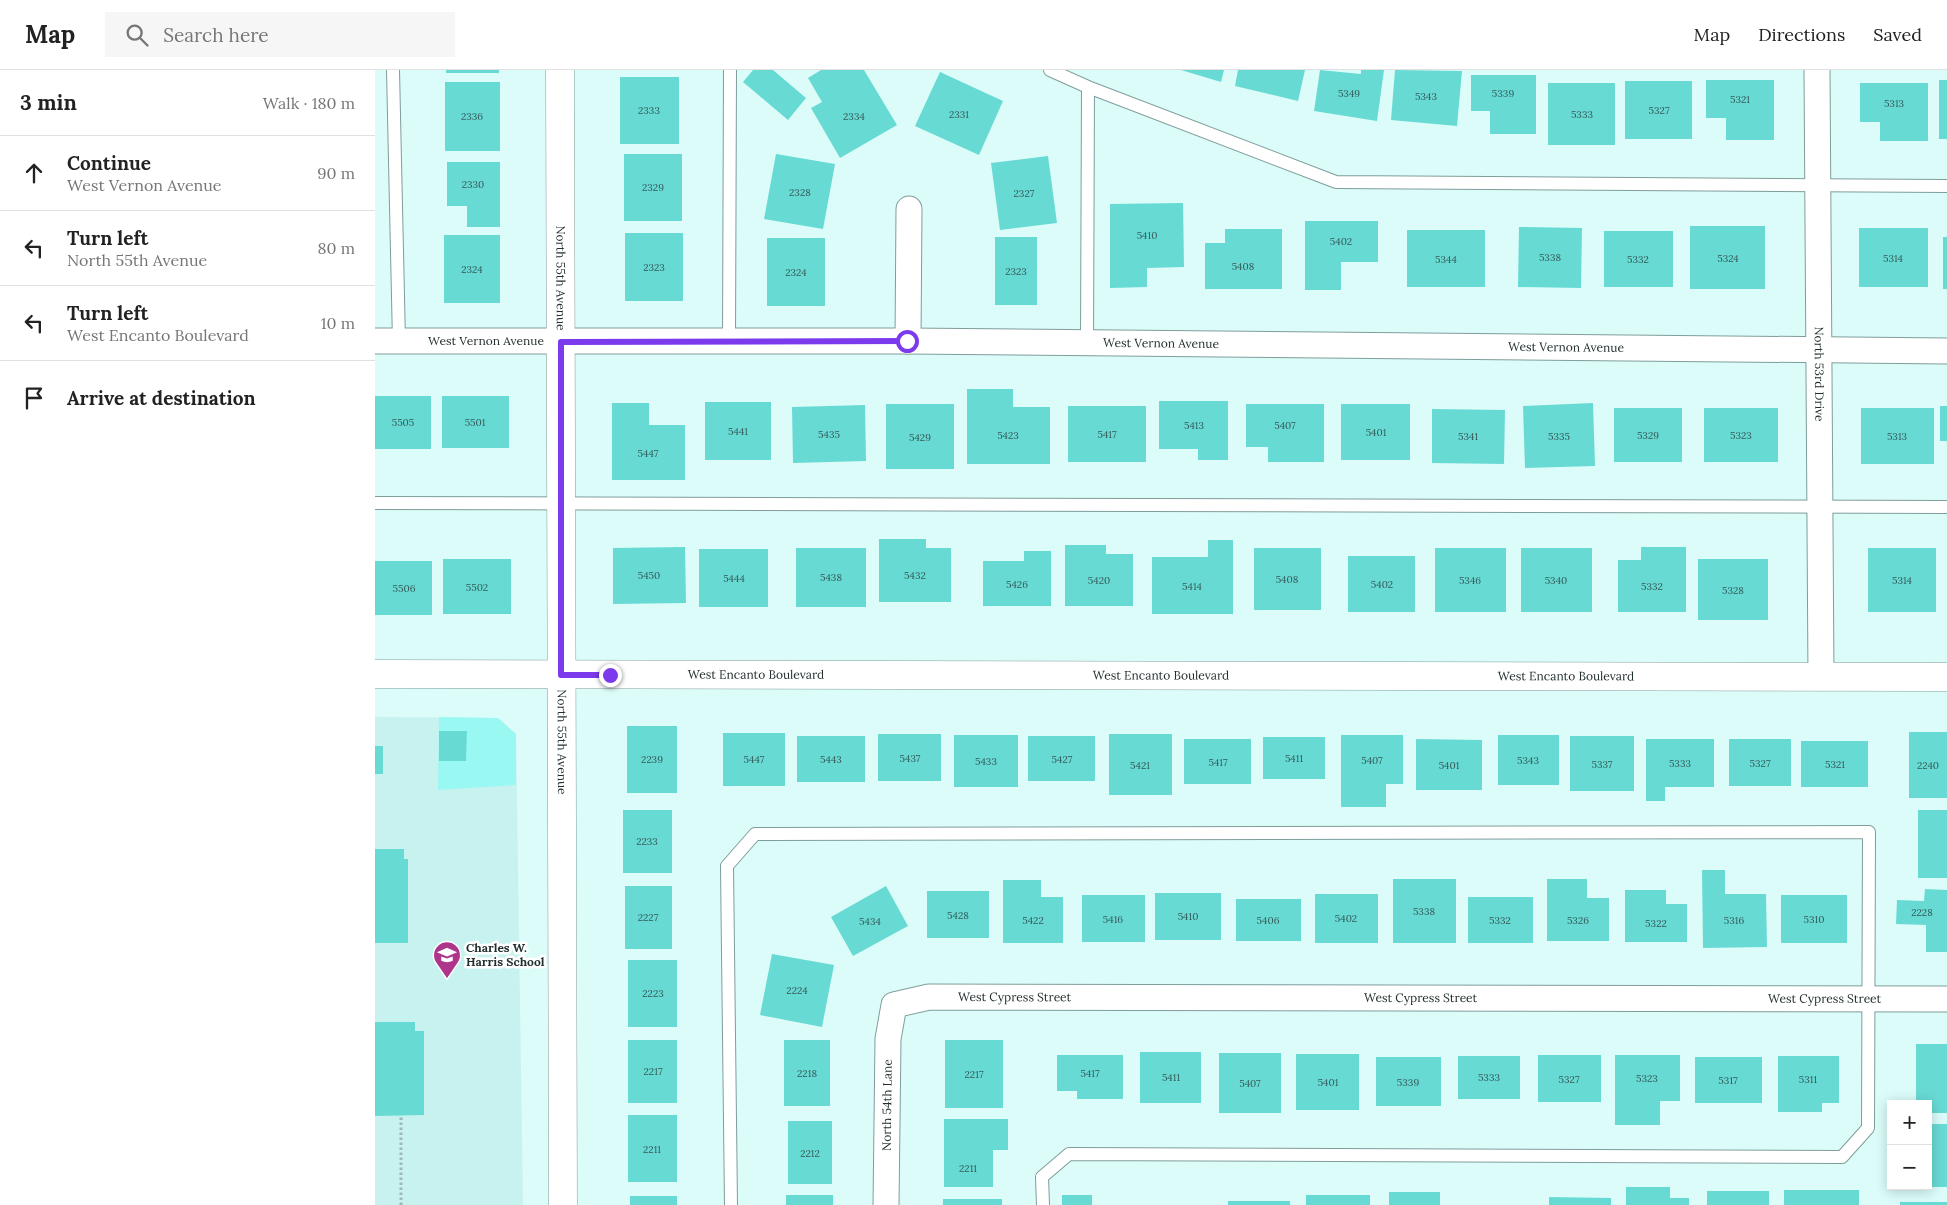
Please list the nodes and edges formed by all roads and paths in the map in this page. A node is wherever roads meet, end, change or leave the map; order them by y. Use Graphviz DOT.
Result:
graph roads {
  1 [pos="393,70"];
  2 [pos="560,70"];
  3 [pos="730,70"];
  4 [pos="1050,70"];
  5 [pos="1817,70"];
  6 [pos="1088,87"];
  7 [pos="1816,186"];
  8 [pos="1947,186"];
  9 [pos="909,208"];
  10 [pos="729,341"];
  11 [pos="907,341"];
  12 [pos="387,342"];
  13 [pos="561,342"];
  14 [pos="1087,343"];
  15 [pos="1819,351"];
  16 [pos="1947,351"];
  17 [pos="375,503"];
  18 [pos="561,504"];
  19 [pos="1820,507"];
  20 [pos="1947,507"];
  21 [pos="375,674"];
  22 [pos="561,675"];
  23 [pos="1821,677"];
  24 [pos="1947,677"];
  25 [pos="1869,999"];
  26 [pos="1947,999"];
  27 [pos="894,1004"];
  28 [pos="401,1116"];
  29 [pos="401,1205"];
  30 [pos="563,1205"];
  31 [pos="731,1205"];
  32 [pos="886,1205"];
  33 [pos="1043,1205"];
  1 -- 12 [label="lane"];
  2 -- 13 [label="street, North 55th Avenue"];
  3 -- 10 [label="lane"];
  4 -- 6 [label="lane"];
  5 -- 7 [label="street, North 53rd Drive"];
  6 -- 7 [label="lane"];
  6 -- 14 [label="lane"];
  7 -- 8 [label="lane"];
  7 -- 15 [label="street, North 53rd Drive"];
  9 -- 11 [label="street"];
  10 -- 11 [label="street, West Vernon Avenue"];
  10 -- 13 [label="street, West Vernon Avenue"];
  11 -- 14 [label="street, West Vernon Avenue"];
  12 -- 13 [label="street, West Vernon Avenue"];
  13 -- 18 [label="street, North 55th Avenue"];
  14 -- 15 [label="street, West Vernon Avenue"];
  15 -- 16 [label="street, West Vernon Avenue"];
  15 -- 19 [label="street, North 53rd Drive"];
  17 -- 18 [label="lane"];
  18 -- 19 [label="lane"];
  18 -- 22 [label="street, North 55th Avenue"];
  19 -- 20 [label="lane"];
  19 -- 23 [label="street, North 53rd Drive"];
  21 -- 22 [label="street, West Encanto Boulevard"];
  22 -- 23 [label="street, West Encanto Boulevard"];
  22 -- 30 [label="street, North 55th Avenue"];
  23 -- 24 [label="street, West Encanto Boulevard"];
  25 -- 26 [label="street, West Cypress Street"];
  25 -- 27 [label="street, West Cypress Street"];
  25 -- 31 [label="lane"];
  25 -- 33 [label="lane"];
  27 -- 32 [label="street, North 54th Lane"];
  28 -- 29 [label="path"];
}
